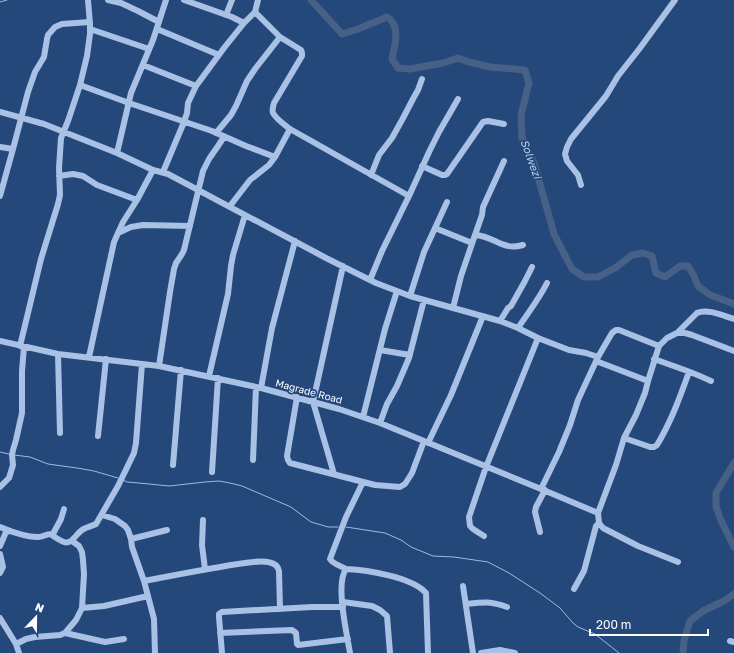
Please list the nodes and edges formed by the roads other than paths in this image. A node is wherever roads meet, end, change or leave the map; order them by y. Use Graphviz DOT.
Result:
graph roads {
  1 [pos="88,0"];
  2 [pos="108,0"];
  3 [pos="166,0"];
  4 [pos="184,0"];
  5 [pos="232,0"];
  6 [pos="258,0"];
  7 [pos="675,0"];
  8 [pos="255,12"];
  9 [pos="226,15"];
  10 [pos="90,22"];
  11 [pos="159,22"];
  12 [pos="244,23"];
  13 [pos="90,29"];
  14 [pos="157,29"];
  15 [pos="280,37"];
  16 [pos="149,49"];
  17 [pos="219,55"];
  18 [pos="142,65"];
  19 [pos="422,79"];
  20 [pos="80,85"];
  21 [pos="196,86"];
  22 [pos="458,99"];
  23 [pos="129,103"];
  24 [pos="0,112"];
  25 [pos="21,117"];
  26 [pos="184,122"];
  27 [pos="504,124"];
  28 [pos="290,129"];
  29 [pos="64,132"];
  30 [pos="216,133"];
  31 [pos="224,137"];
  32 [pos="0,147"];
  33 [pos="13,149"];
  34 [pos="117,152"];
  35 [pos="275,157"];
  36 [pos="504,162"];
  37 [pos="422,166"];
  38 [pos="153,170"];
  39 [pos="163,172"];
  40 [pos="371,175"];
  41 [pos="59,176"];
  42 [pos="581,185"];
  43 [pos="198,189"];
  44 [pos="0,196"];
  45 [pos="409,196"];
  46 [pos="137,200"];
  47 [pos="447,202"];
  48 [pos="230,206"];
  49 [pos="245,215"];
  50 [pos="190,226"];
  51 [pos="435,228"];
  52 [pos="118,232"];
  53 [pos="475,235"];
  54 [pos="295,241"];
  55 [pos="472,243"];
  56 [pos="523,245"];
  57 [pos="343,266"];
  58 [pos="532,267"];
  59 [pos="370,280"];
  60 [pos="548,283"];
  61 [pos="397,291"];
  62 [pos="410,296"];
  63 [pos="424,300"];
  64 [pos="453,308"];
  65 [pos="483,316"];
  66 [pos="734,319"];
  67 [pos="500,321"];
  68 [pos="518,328"];
  69 [pos="677,333"];
  70 [pos="538,338"];
  71 [pos="0,341"];
  72 [pos="658,346"];
  73 [pos="22,347"];
  74 [pos="380,350"];
  75 [pos="734,351"];
  76 [pos="58,354"];
  77 [pos="410,355"];
  78 [pos="90,357"];
  79 [pos="106,359"];
  80 [pos="597,359"];
  81 [pos="654,359"];
  82 [pos="142,364"];
  83 [pos="160,366"];
  84 [pos="181,370"];
  85 [pos="688,372"];
  86 [pos="209,376"];
  87 [pos="218,378"];
  88 [pos="648,381"];
  89 [pos="711,381"];
  90 [pos="259,387"];
  91 [pos="297,397"];
  92 [pos="313,402"];
  93 [pos="363,417"];
  94 [pos="380,423"];
  95 [pos="60,433"];
  96 [pos="98,436"];
  97 [pos="624,438"];
  98 [pos="426,442"];
  99 [pos="253,460"];
  100 [pos="173,465"];
  101 [pos="486,467"];
  102 [pos="212,472"];
  103 [pos="334,474"];
  104 [pos="363,482"];
  105 [pos="0,487"];
  106 [pos="543,489"];
  107 [pos="64,510"];
  108 [pos="598,513"];
  109 [pos="102,515"];
  110 [pos="203,520"];
  111 [pos="599,523"];
  112 [pos="0,527"];
  113 [pos="10,530"];
  114 [pos="167,530"];
  115 [pos="540,532"];
  116 [pos="53,534"];
  117 [pos="484,536"];
  118 [pos="131,539"];
  119 [pos="72,541"];
  120 [pos="0,546"];
  121 [pos="0,554"];
  122 [pos="678,562"];
  123 [pos="206,569"];
  124 [pos="346,569"];
  125 [pos="0,573"];
  126 [pos="144,581"];
  127 [pos="463,586"];
  128 [pos="574,590"];
  129 [pos="148,596"];
  130 [pos="343,604"];
  131 [pos="466,604"];
  132 [pos="507,607"];
  133 [pos="82,608"];
  134 [pos="280,609"];
  135 [pos="0,618"];
  136 [pos="65,633"];
  137 [pos="220,633"];
  138 [pos="124,639"];
  139 [pos="348,640"];
  140 [pos="16,644"];
  141 [pos="19,653"];
  142 [pos="156,653"];
  143 [pos="222,653"];
  144 [pos="350,653"];
  145 [pos="390,653"];
  146 [pos="428,653"];
  147 [pos="473,653"];
  148 [pos="481,653"];
  149 [pos="515,653"];
  1 -- 10 [label="street"];
  2 -- 11 [label="street"];
  3 -- 11 [label="street"];
  4 -- 9 [label="street"];
  5 -- 9 [label="street"];
  6 -- 8 [label="street"];
  7 -- 42 [label="street"];
  8 -- 12 [label="street"];
  8 -- 15 [label="street"];
  9 -- 12 [label="street"];
  10 -- 13 [label="street"];
  10 -- 25 [label="street"];
  11 -- 14 [label="street"];
  12 -- 17 [label="street"];
  13 -- 16 [label="street"];
  13 -- 20 [label="street"];
  14 -- 16 [label="street"];
  14 -- 17 [label="street"];
  15 -- 28 [label="street"];
  15 -- 30 [label="street"];
  16 -- 18 [label="street"];
  17 -- 21 [label="street"];
  18 -- 21 [label="street"];
  18 -- 23 [label="street"];
  19 -- 40 [label="street"];
  20 -- 23 [label="street"];
  20 -- 29 [label="street"];
  21 -- 26 [label="street"];
  22 -- 37 [label="street"];
  23 -- 26 [label="street"];
  23 -- 34 [label="street"];
  24 -- 25 [label="street"];
  25 -- 29 [label="street"];
  25 -- 33 [label="street"];
  26 -- 30 [label="street"];
  26 -- 39 [label="street"];
  27 -- 37 [label="street"];
  28 -- 35 [label="street"];
  28 -- 40 [label="street"];
  29 -- 34 [label="street"];
  29 -- 41 [label="street"];
  30 -- 31 [label="street"];
  31 -- 35 [label="street"];
  31 -- 43 [label="street"];
  32 -- 33 [label="street"];
  33 -- 44 [label="street"];
  34 -- 38 [label="street"];
  35 -- 48 [label="street"];
  36 -- 53 [label="street"];
  37 -- 45 [label="street"];
  38 -- 39 [label="street"];
  38 -- 46 [label="street"];
  39 -- 43 [label="street"];
  40 -- 45 [label="street"];
  41 -- 46 [label="street"];
  41 -- 73 [label="street"];
  43 -- 48 [label="street"];
  43 -- 50 [label="street"];
  45 -- 59 [label="street"];
  46 -- 52 [label="street"];
  47 -- 51 [label="street"];
  48 -- 49 [label="street"];
  49 -- 54 [label="street"];
  49 -- 86 [label="street"];
  50 -- 52 [label="street"];
  50 -- 83 [label="street"];
  51 -- 55 [label="street"];
  51 -- 62 [label="street"];
  52 -- 78 [label="street"];
  53 -- 55 [label="street"];
  53 -- 56 [label="street"];
  54 -- 57 [label="street"];
  54 -- 90 [label="street"];
  55 -- 64 [label="street"];
  57 -- 59 [label="street"];
  57 -- 92 [label="street"];
  58 -- 67 [label="street"];
  59 -- 61 [label="street"];
  60 -- 68 [label="street"];
  61 -- 62 [label="street"];
  61 -- 74 [label="street"];
  62 -- 63 [label="street"];
  63 -- 64 [label="street"];
  63 -- 77 [label="street"];
  64 -- 65 [label="street"];
  65 -- 67 [label="street"];
  65 -- 98 [label="street"];
  66 -- 69 [label="street"];
  67 -- 68 [label="street"];
  68 -- 70 [label="street"];
  69 -- 72 [label="street"];
  69 -- 75 [label="street"];
  70 -- 80 [label="street"];
  70 -- 101 [label="street"];
  71 -- 73 [label="street, Magrade Road"];
  72 -- 80 [label="street"];
  72 -- 81 [label="street"];
  73 -- 76 [label="street, Magrade Road"];
  73 -- 105 [label="street"];
  74 -- 77 [label="street"];
  74 -- 93 [label="street"];
  76 -- 78 [label="street, Magrade Road"];
  76 -- 95 [label="street"];
  77 -- 94 [label="street"];
  78 -- 79 [label="street, Magrade Road"];
  79 -- 82 [label="street, Magrade Road"];
  79 -- 96 [label="street"];
  80 -- 88 [label="street"];
  80 -- 106 [label="street"];
  81 -- 85 [label="street"];
  81 -- 88 [label="street"];
  82 -- 83 [label="street, Magrade Road"];
  82 -- 109 [label="street"];
  83 -- 84 [label="street, Magrade Road"];
  84 -- 86 [label="street, Magrade Road"];
  84 -- 100 [label="street"];
  85 -- 89 [label="street"];
  85 -- 97 [label="street"];
  86 -- 87 [label="street, Magrade Road"];
  87 -- 90 [label="street, Magrade Road"];
  87 -- 102 [label="street"];
  88 -- 97 [label="street"];
  90 -- 91 [label="street, Magrade Road"];
  90 -- 99 [label="street"];
  91 -- 92 [label="street, Magrade Road"];
  91 -- 103 [label="street"];
  92 -- 93 [label="street, Magrade Road"];
  92 -- 103 [label="street"];
  93 -- 94 [label="street, Magrade Road"];
  94 -- 98 [label="street, Magrade Road"];
  97 -- 108 [label="street"];
  98 -- 101 [label="street, Magrade Road"];
  98 -- 104 [label="street"];
  101 -- 106 [label="street, Magrade Road"];
  101 -- 117 [label="street"];
  103 -- 104 [label="street"];
  104 -- 124 [label="street"];
  106 -- 108 [label="street, Magrade Road"];
  106 -- 115 [label="street"];
  107 -- 116 [label="street"];
  108 -- 111 [label="street"];
  109 -- 118 [label="street"];
  109 -- 119 [label="street"];
  110 -- 123 [label="street"];
  111 -- 122 [label="street"];
  111 -- 128 [label="street"];
  112 -- 113 [label="street"];
  113 -- 116 [label="street"];
  113 -- 120 [label="street"];
  114 -- 118 [label="street"];
  116 -- 119 [label="street"];
  118 -- 126 [label="street"];
  119 -- 133 [label="street"];
  121 -- 125 [label="street"];
  123 -- 126 [label="street"];
  123 -- 134 [label="street"];
  124 -- 130 [label="street"];
  124 -- 146 [label="street"];
  126 -- 129 [label="street"];
  127 -- 131 [label="street"];
  129 -- 133 [label="street"];
  129 -- 142 [label="street"];
  130 -- 134 [label="street"];
  130 -- 139 [label="street"];
  130 -- 145 [label="street"];
  131 -- 132 [label="street"];
  131 -- 147 [label="street"];
  133 -- 136 [label="street"];
  134 -- 137 [label="street"];
  135 -- 140 [label="street"];
  136 -- 138 [label="street"];
  136 -- 140 [label="street"];
  137 -- 139 [label="street"];
  137 -- 143 [label="street"];
  139 -- 144 [label="street"];
  140 -- 141 [label="street"];
  148 -- 149 [label="street"];
}
